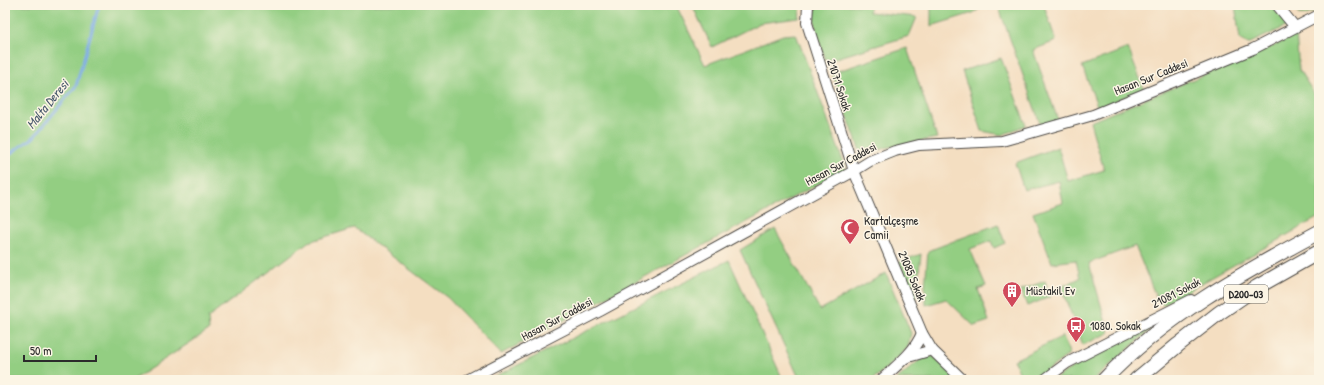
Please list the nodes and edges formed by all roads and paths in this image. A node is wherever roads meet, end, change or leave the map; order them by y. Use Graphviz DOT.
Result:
graph roads {
  1 [pos="808,5"];
  2 [pos="1277,5"];
  3 [pos="1319,15"];
  4 [pos="1295,27"];
  5 [pos="854,171"];
  6 [pos="1319,232"];
  7 [pos="1319,252"];
  8 [pos="1237,277"];
  9 [pos="922,333"];
  10 [pos="932,350"];
  11 [pos="905,358"];
  12 [pos="467,380"];
  13 [pos="881,380"];
  14 [pos="963,380"];
  15 [pos="1044,380"];
  16 [pos="1104,380"];
  17 [pos="1136,380"];
  1 -- 5 [label="street, 21071 Sokak"];
  2 -- 4 [label="street"];
  3 -- 4 [label="street, Hasan Sur Caddesi"];
  4 -- 5 [label="street, Hasan Sur Caddesi"];
  5 -- 9 [label="street, 21085 Sokak"];
  5 -- 12 [label="street, Hasan Sur Caddesi"];
  6 -- 8 [label="highway, D200-03"];
  7 -- 17 [label="highway, D200-03"];
  8 -- 15 [label="street, 21081 Sokak"];
  8 -- 16 [label="highway, D200-03"];
  9 -- 10 [label="street, 21085 Sokak"];
  9 -- 11 [label="street"];
  10 -- 11 [label="street"];
  10 -- 14 [label="street, 21085 Sokak"];
  11 -- 13 [label="street"];
}
